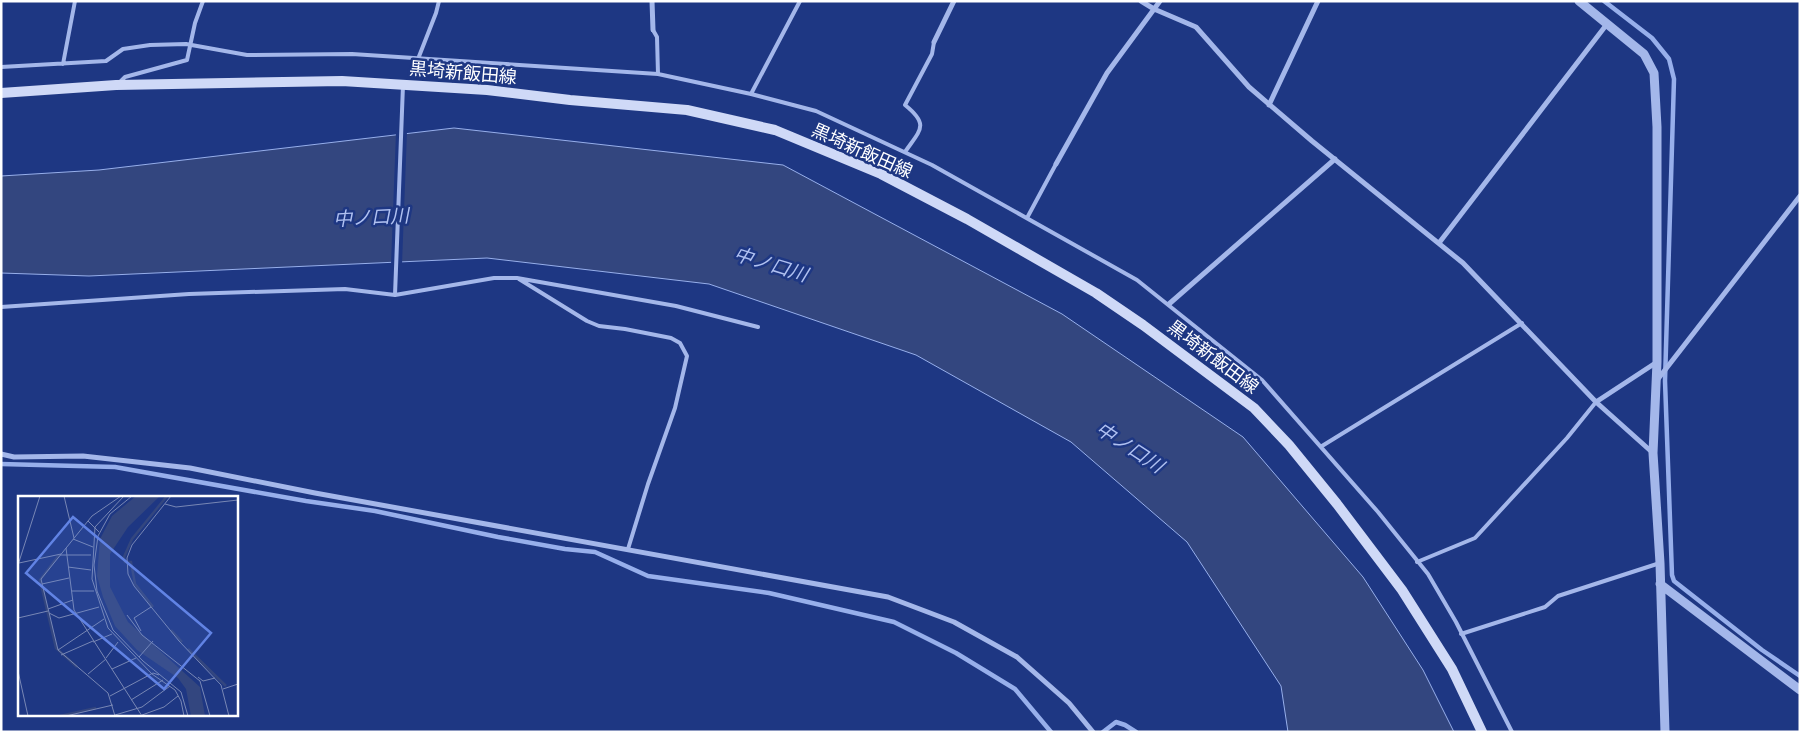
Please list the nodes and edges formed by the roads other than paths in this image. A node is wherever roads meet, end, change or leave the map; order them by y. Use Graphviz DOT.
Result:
graph roads {
  1 [pos="75,1"];
  2 [pos="203,1"];
  3 [pos="439,1"];
  4 [pos="652,1"];
  5 [pos="800,1"];
  6 [pos="954,1"];
  7 [pos="1141,1"];
  8 [pos="1160,1"];
  9 [pos="1318,1"];
  10 [pos="1578,1"];
  11 [pos="1154,9"];
  12 [pos="1607,24"];
  13 [pos="653,30"];
  14 [pos="934,42"];
  15 [pos="190,45"];
  16 [pos="418,59"];
  17 [pos="63,64"];
  18 [pos="1,67"];
  19 [pos="658,74"];
  20 [pos="116,85"];
  21 [pos="403,88"];
  22 [pos="1,93"];
  23 [pos="751,94"];
  24 [pos="1269,105"];
  25 [pos="905,152"];
  26 [pos="1335,159"];
  27 [pos="1056,164"];
  28 [pos="1800,196"];
  29 [pos="1027,218"];
  30 [pos="1439,243"];
  31 [pos="517,278"];
  32 [pos="395,295"];
  33 [pos="1168,304"];
  34 [pos="1,307"];
  35 [pos="1522,323"];
  36 [pos="758,327"];
  37 [pos="1657,362"];
  38 [pos="1655,382"];
  39 [pos="1596,402"];
  40 [pos="1322,446"];
  41 [pos="1654,453"];
  42 [pos="1,454"];
  43 [pos="628,549"];
  44 [pos="1418,562"];
  45 [pos="1660,563"];
  46 [pos="1660,584"];
  47 [pos="1461,634"];
  48 [pos="1800,690"];
  49 [pos="1093,732"];
  50 [pos="1482,732"];
  51 [pos="1512,732"];
  52 [pos="1665,732"];
  1 -- 17 [label="lane"];
  2 -- 15 [label="lane"];
  3 -- 16 [label="lane"];
  4 -- 13 [label="street"];
  5 -- 23 [label="lane"];
  6 -- 14 [label="street"];
  7 -- 11 [label="street"];
  8 -- 11 [label="street"];
  9 -- 24 [label="street"];
  10 -- 12 [label="street"];
  11 -- 24 [label="street"];
  11 -- 27 [label="street"];
  12 -- 30 [label="street"];
  12 -- 37 [label="street"];
  13 -- 19 [label="lane"];
  14 -- 25 [label="lane"];
  15 -- 16 [label="lane"];
  15 -- 17 [label="lane"];
  15 -- 20 [label="lane"];
  16 -- 19 [label="lane"];
  17 -- 18 [label="lane"];
  19 -- 23 [label="lane"];
  20 -- 21 [label="main road, 黒埼新飯田線"];
  20 -- 22 [label="main road, 黒埼新飯田線"];
  21 -- 32 [label="lane"];
  21 -- 50 [label="main road, 黒埼新飯田線"];
  23 -- 25 [label="lane"];
  24 -- 26 [label="street"];
  25 -- 29 [label="lane"];
  26 -- 30 [label="street"];
  26 -- 33 [label="street"];
  27 -- 29 [label="lane"];
  28 -- 38 [label="street"];
  29 -- 33 [label="lane"];
  30 -- 35 [label="street"];
  31 -- 32 [label="lane"];
  31 -- 36 [label="lane"];
  31 -- 43 [label="lane"];
  32 -- 34 [label="lane"];
  33 -- 40 [label="lane"];
  35 -- 39 [label="street"];
  35 -- 40 [label="lane"];
  37 -- 38 [label="street"];
  37 -- 39 [label="street"];
  38 -- 41 [label="street"];
  39 -- 41 [label="street"];
  39 -- 44 [label="lane"];
  40 -- 44 [label="lane"];
  41 -- 45 [label="street"];
  42 -- 43 [label="street"];
  43 -- 49 [label="street"];
  44 -- 47 [label="lane"];
  45 -- 46 [label="street"];
  45 -- 47 [label="lane"];
  46 -- 48 [label="street"];
  46 -- 52 [label="street"];
  47 -- 51 [label="lane"];
}
